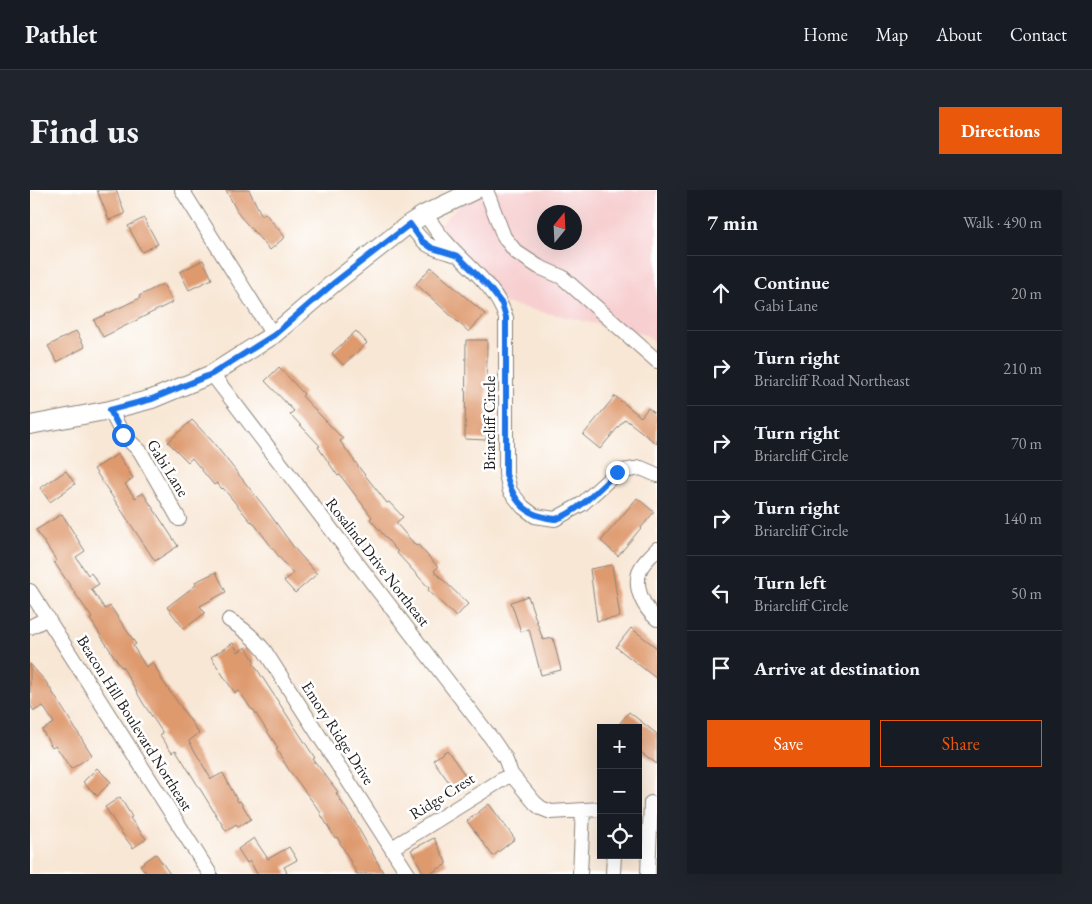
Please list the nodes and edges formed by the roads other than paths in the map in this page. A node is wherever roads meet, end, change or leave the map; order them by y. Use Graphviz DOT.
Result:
graph roads {
  1 [pos="182,190"];
  2 [pos="475,190"];
  3 [pos="486,190"];
  4 [pos="425,214"];
  5 [pos="410,224"];
  6 [pos="458,256"];
  7 [pos="274,335"];
  8 [pos="657,361"];
  9 [pos="212,374"];
  10 [pos="110,410"];
  11 [pos="30,424"];
  12 [pos="657,475"];
  13 [pos="179,519"];
  14 [pos="657,549"];
  15 [pos="30,590"];
  16 [pos="48,618"];
  17 [pos="657,619"];
  18 [pos="229,620"];
  19 [pos="30,627"];
  20 [pos="511,774"];
  21 [pos="649,803"];
  22 [pos="597,809"];
  23 [pos="583,811"];
  24 [pos="392,848"];
  25 [pos="653,856"];
  26 [pos="614,859"];
  27 [pos="210,874"];
  28 [pos="408,874"];
  29 [pos="580,874"];
  30 [pos="613,874"];
  31 [pos="648,874"];
  1 -- 7 [label="street"];
  2 -- 4 [label="main road"];
  3 -- 8 [label="street"];
  4 -- 5 [label="main road"];
  4 -- 6 [label="street, Briarcliff Circle"];
  5 -- 6 [label="street, Briarcliff Circle"];
  5 -- 7 [label="main road"];
  6 -- 12 [label="street, Briarcliff Circle"];
  7 -- 9 [label="main road"];
  9 -- 10 [label="main road"];
  9 -- 20 [label="street, Rosalind Drive Northeast"];
  10 -- 11 [label="main road"];
  10 -- 13 [label="street, Gabi Lane"];
  14 -- 17 [label="street"];
  15 -- 16 [label="street, Beacon Hill Boulevard Northeast"];
  16 -- 19 [label="street"];
  16 -- 27 [label="street, Beacon Hill Boulevard Northeast"];
  18 -- 24 [label="street, Emory Ridge Drive"];
  20 -- 23 [label="street, Rosalind Drive Northeast"];
  20 -- 24 [label="street, Ridge Crest"];
  21 -- 25 [label="street"];
  22 -- 23 [label="street, Rosalind Drive Northeast"];
  23 -- 29 [label="street"];
  24 -- 28 [label="street, Emory Ridge Drive"];
  25 -- 31 [label="street"];
  26 -- 30 [label="street"];
}
